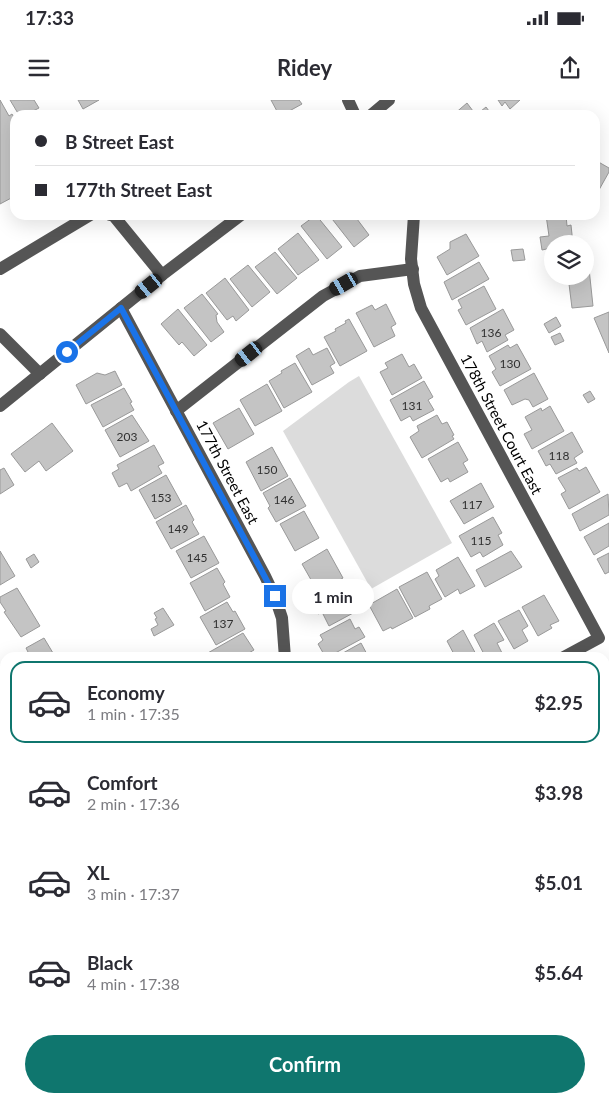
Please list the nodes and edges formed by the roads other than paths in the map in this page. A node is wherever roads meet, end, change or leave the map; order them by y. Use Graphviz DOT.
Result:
graph roads {
  1 [pos="389,100"];
  2 [pos="378,110"];
  3 [pos="82,220"];
  4 [pos="116,220"];
  5 [pos="234,220"];
  6 [pos="414,220"];
  7 [pos="0,269"];
  8 [pos="413,269"];
  9 [pos="162,275"];
  10 [pos="121,308"];
  11 [pos="0,334"];
  12 [pos="40,374"];
  13 [pos="0,406"];
  14 [pos="176,411"];
  15 [pos="285,652"];
  16 [pos="573,652"];
  1 -- 2 [label="street"];
  3 -- 7 [label="street"];
  4 -- 9 [label="street"];
  5 -- 9 [label="street"];
  6 -- 8 [label="street, 178th Street Court East"];
  8 -- 14 [label="street"];
  8 -- 16 [label="street, 178th Street Court East"];
  9 -- 10 [label="street"];
  10 -- 12 [label="street"];
  10 -- 14 [label="street, 177th Street East"];
  11 -- 12 [label="street"];
  12 -- 13 [label="street"];
  14 -- 15 [label="street, 177th Street East"];
}
